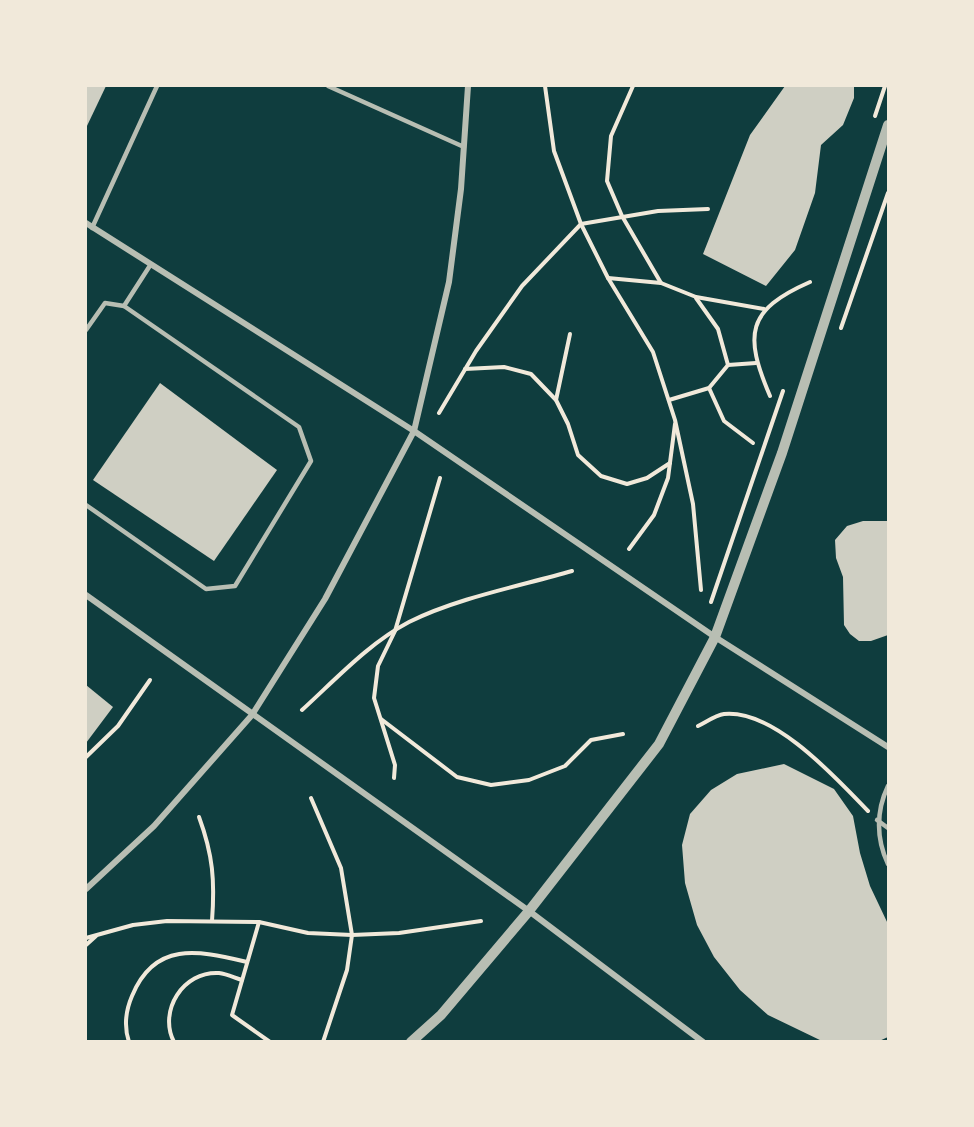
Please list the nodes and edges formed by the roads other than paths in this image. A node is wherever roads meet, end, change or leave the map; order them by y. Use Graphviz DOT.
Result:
graph roads {
  1 [pos="157,86"];
  2 [pos="328,86"];
  3 [pos="468,86"];
  4 [pos="888,125"];
  5 [pos="464,147"];
  6 [pos="86,223"];
  7 [pos="93,228"];
  8 [pos="151,264"];
  9 [pos="124,306"];
  10 [pos="86,330"];
  11 [pos="414,431"];
  12 [pos="86,505"];
  13 [pos="86,595"];
  14 [pos="715,637"];
  15 [pos="252,716"];
  16 [pos="888,747"];
  17 [pos="888,786"];
  18 [pos="877,820"];
  19 [pos="888,828"];
  20 [pos="888,864"];
  21 [pos="86,889"];
  22 [pos="530,911"];
  23 [pos="411,1041"];
  24 [pos="703,1041"];
  1 -- 7 [label="lane"];
  2 -- 5 [label="lane"];
  3 -- 5 [label="street"];
  4 -- 14 [label="street"];
  5 -- 11 [label="street"];
  6 -- 7 [label="street"];
  7 -- 8 [label="street"];
  8 -- 9 [label="lane"];
  8 -- 11 [label="street"];
  9 -- 10 [label="lane"];
  9 -- 12 [label="lane"];
  11 -- 14 [label="street"];
  11 -- 15 [label="street"];
  13 -- 15 [label="street"];
  14 -- 16 [label="street"];
  14 -- 22 [label="street"];
  15 -- 21 [label="street"];
  15 -- 22 [label="street"];
  17 -- 18 [label="lane"];
  18 -- 19 [label="lane"];
  18 -- 20 [label="lane"];
  22 -- 23 [label="street"];
  22 -- 24 [label="street"];
}
